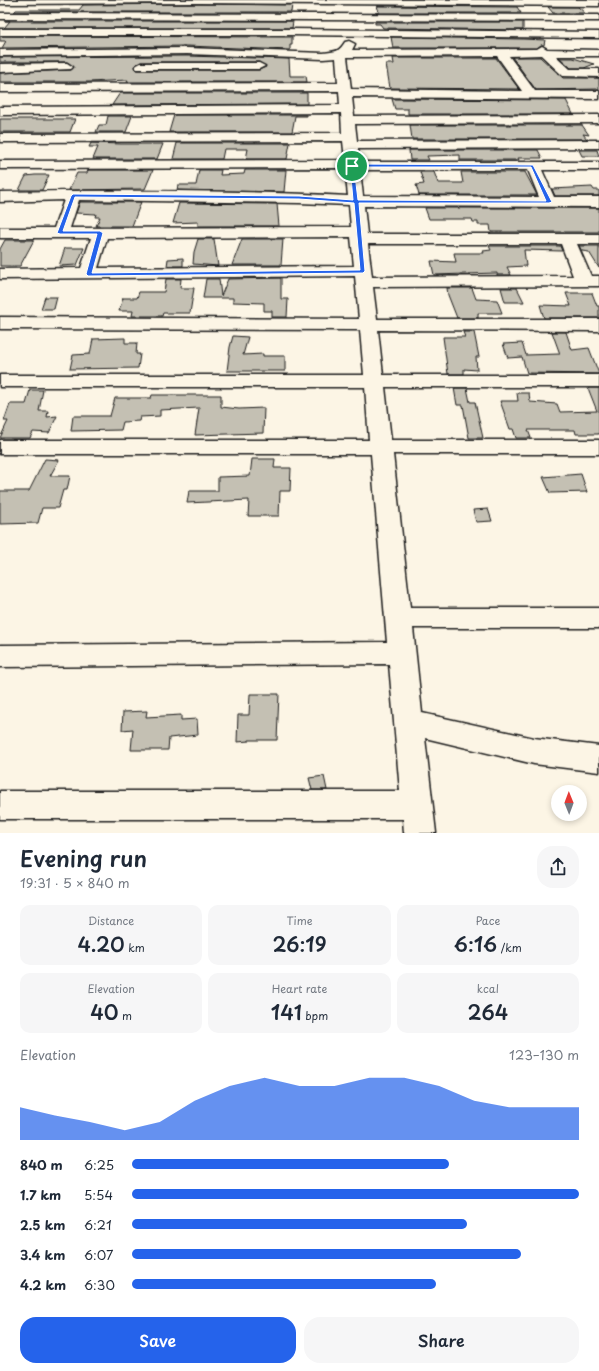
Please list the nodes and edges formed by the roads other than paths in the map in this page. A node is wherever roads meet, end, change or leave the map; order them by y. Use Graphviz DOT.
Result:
graph roads {
  1 [pos="199,0"];
  2 [pos="0,1"];
  3 [pos="342,1"];
  4 [pos="476,1"];
  5 [pos="523,1"];
  6 [pos="599,3"];
  7 [pos="0,16"];
  8 [pos="56,16"];
  9 [pos="193,16"];
  10 [pos="343,16"];
  11 [pos="466,17"];
  12 [pos="527,18"];
  13 [pos="599,18"];
  14 [pos="0,32"];
  15 [pos="40,32"];
  16 [pos="192,32"];
  17 [pos="346,33"];
  18 [pos="475,34"];
  19 [pos="535,34"];
  20 [pos="599,35"];
  21 [pos="187,51"];
  22 [pos="157,52"];
  23 [pos="544,52"];
  24 [pos="0,53"];
  25 [pos="23,53"];
  26 [pos="501,53"];
  27 [pos="599,53"];
  28 [pos="341,60"];
  29 [pos="77,67"];
  30 [pos="131,67"];
  31 [pos="154,67"];
  32 [pos="0,68"];
  33 [pos="599,73"];
  34 [pos="0,88"];
  35 [pos="146,88"];
  36 [pos="531,94"];
  37 [pos="599,94"];
  38 [pos="0,111"];
  39 [pos="546,119"];
  40 [pos="599,119"];
  41 [pos="348,128"];
  42 [pos="0,138"];
  43 [pos="560,144"];
  44 [pos="599,144"];
  45 [pos="0,165"];
  46 [pos="533,166"];
  47 [pos="572,166"];
  48 [pos="599,166"];
  49 [pos="73,196"];
  50 [pos="0,197"];
  51 [pos="356,201"];
  52 [pos="549,202"];
  53 [pos="599,202"];
  54 [pos="0,233"];
  55 [pos="60,233"];
  56 [pos="100,233"];
  57 [pos="359,236"];
  58 [pos="567,239"];
  59 [pos="599,239"];
  60 [pos="0,274"];
  61 [pos="88,274"];
  62 [pos="363,277"];
  63 [pos="591,281"];
  64 [pos="0,323"];
  65 [pos="368,324"];
  66 [pos="599,326"];
  67 [pos="0,381"];
  68 [pos="374,381"];
  69 [pos="599,381"];
  70 [pos="381,446"];
  71 [pos="599,446"];
  72 [pos="0,447"];
  73 [pos="398,618"];
  74 [pos="599,618"];
  75 [pos="401,653"];
  76 [pos="0,656"];
  77 [pos="408,722"];
  78 [pos="599,759"];
  79 [pos="0,806"];
  80 [pos="418,819"];
  1 -- 2 [label="street"];
  1 -- 3 [label="street"];
  1 -- 9 [label="street"];
  3 -- 4 [label="street"];
  3 -- 10 [label="street"];
  4 -- 5 [label="street"];
  5 -- 6 [label="street"];
  7 -- 8 [label="street"];
  8 -- 9 [label="street"];
  8 -- 15 [label="street"];
  9 -- 10 [label="street"];
  10 -- 11 [label="street"];
  10 -- 17 [label="street"];
  11 -- 12 [label="street"];
  11 -- 18 [label="street"];
  12 -- 13 [label="street"];
  12 -- 19 [label="street"];
  14 -- 15 [label="street"];
  15 -- 16 [label="street"];
  15 -- 25 [label="street"];
  16 -- 17 [label="street"];
  16 -- 21 [label="street"];
  17 -- 18 [label="street"];
  17 -- 28 [label="street"];
  18 -- 19 [label="street"];
  19 -- 20 [label="street"];
  19 -- 23 [label="street"];
  21 -- 22 [label="street"];
  21 -- 28 [label="street"];
  22 -- 25 [label="street"];
  22 -- 31 [label="street"];
  23 -- 26 [label="street"];
  23 -- 27 [label="street"];
  23 -- 33 [label="street"];
  24 -- 25 [label="street"];
  26 -- 28 [label="street"];
  26 -- 36 [label="street"];
  28 -- 31 [label="street"];
  28 -- 41 [label="street"];
  29 -- 32 [label="street"];
  30 -- 31 [label="street"];
  31 -- 35 [label="street"];
  34 -- 35 [label="street"];
  35 -- 41 [label="street"];
  36 -- 37 [label="street"];
  36 -- 41 [label="street"];
  38 -- 41 [label="street"];
  39 -- 40 [label="street"];
  39 -- 41 [label="street"];
  39 -- 43 [label="street"];
  41 -- 42 [label="street"];
  41 -- 43 [label="street"];
  41 -- 45 [label="street"];
  41 -- 46 [label="street"];
  41 -- 51 [label="street"];
  43 -- 44 [label="street"];
  43 -- 47 [label="street"];
  46 -- 47 [label="street"];
  46 -- 52 [label="street"];
  47 -- 48 [label="street"];
  49 -- 50 [label="street"];
  49 -- 51 [label="street"];
  49 -- 55 [label="street"];
  51 -- 52 [label="street"];
  51 -- 57 [label="street"];
  52 -- 53 [label="street"];
  54 -- 55 [label="street"];
  55 -- 56 [label="street"];
  56 -- 57 [label="street"];
  56 -- 61 [label="street"];
  57 -- 58 [label="street"];
  57 -- 62 [label="street"];
  58 -- 59 [label="street"];
  58 -- 63 [label="street"];
  60 -- 61 [label="street"];
  61 -- 62 [label="street"];
  62 -- 63 [label="street"];
  62 -- 65 [label="street"];
  64 -- 65 [label="street"];
  65 -- 66 [label="street"];
  65 -- 68 [label="street"];
  67 -- 68 [label="street"];
  68 -- 69 [label="street"];
  68 -- 70 [label="street"];
  70 -- 71 [label="street"];
  70 -- 72 [label="street"];
  70 -- 73 [label="street"];
  73 -- 74 [label="street"];
  73 -- 75 [label="street"];
  75 -- 76 [label="street"];
  75 -- 77 [label="street"];
  77 -- 78 [label="street"];
  77 -- 80 [label="street"];
  79 -- 80 [label="street"];
}
